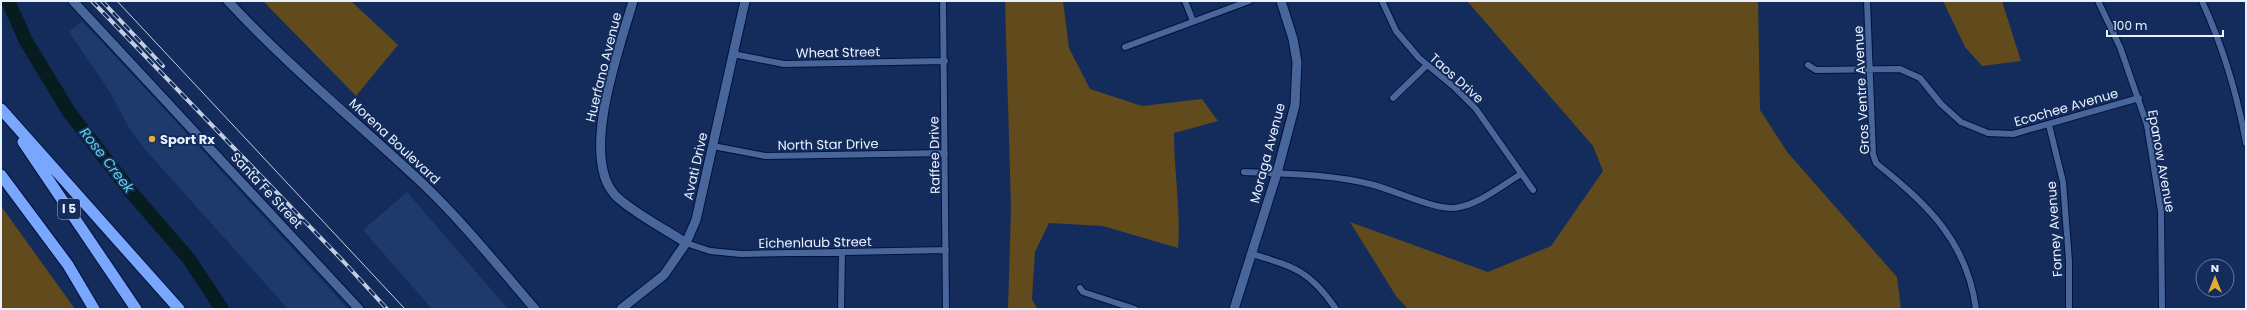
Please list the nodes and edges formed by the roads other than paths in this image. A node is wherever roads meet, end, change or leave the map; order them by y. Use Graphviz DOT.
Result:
graph roads {
  1 [pos="73,1"];
  2 [pos="228,1"];
  3 [pos="633,1"];
  4 [pos="745,1"];
  5 [pos="943,1"];
  6 [pos="1185,1"];
  7 [pos="1249,1"];
  8 [pos="1281,1"];
  9 [pos="1382,1"];
  10 [pos="1867,1"];
  11 [pos="2098,1"];
  12 [pos="2202,1"];
  13 [pos="1193,21"];
  14 [pos="1124,47"];
  15 [pos="733,54"];
  16 [pos="945,61"];
  17 [pos="1427,65"];
  18 [pos="1808,65"];
  19 [pos="1871,69"];
  20 [pos="1393,98"];
  21 [pos="2139,98"];
  22 [pos="1,109"];
  23 [pos="2049,125"];
  24 [pos="2246,143"];
  25 [pos="713,146"];
  26 [pos="944,152"];
  27 [pos="1244,172"];
  28 [pos="1277,173"];
  29 [pos="1,174"];
  30 [pos="1521,174"];
  31 [pos="1533,190"];
  32 [pos="686,243"];
  33 [pos="946,250"];
  34 [pos="842,252"];
  35 [pos="1252,254"];
  36 [pos="1080,288"];
  37 [pos="1111,301"];
  38 [pos="94,309"];
  39 [pos="136,309"];
  40 [pos="179,309"];
  41 [pos="360,309"];
  42 [pos="535,309"];
  43 [pos="620,309"];
  44 [pos="841,309"];
  45 [pos="946,309"];
  46 [pos="1109,309"];
  47 [pos="1135,309"];
  48 [pos="1234,309"];
  49 [pos="1336,309"];
  50 [pos="1976,309"];
  51 [pos="2069,309"];
  52 [pos="2162,309"];
  1 -- 41 [label="street, Santa Fe Street"];
  2 -- 42 [label="street, Morena Boulevard"];
  3 -- 32 [label="street, Huerfano Avenue"];
  4 -- 15 [label="street, Avati Drive"];
  5 -- 16 [label="street, Raffee Drive"];
  6 -- 13 [label="street"];
  7 -- 13 [label="street"];
  8 -- 28 [label="street, Moraga Avenue"];
  9 -- 17 [label="street, Taos Drive"];
  10 -- 19 [label="street, Gros Ventre Avenue"];
  11 -- 21 [label="street, Epanow Avenue"];
  12 -- 24 [label="street"];
  13 -- 14 [label="street"];
  15 -- 16 [label="street, Wheat Street"];
  15 -- 25 [label="street, Avati Drive"];
  16 -- 26 [label="street, Raffee Drive"];
  17 -- 20 [label="street"];
  17 -- 30 [label="street, Taos Drive"];
  18 -- 19 [label="street, Ecochee Avenue"];
  19 -- 23 [label="street, Ecochee Avenue"];
  19 -- 50 [label="street, Gros Ventre Avenue"];
  21 -- 23 [label="street, Ecochee Avenue"];
  21 -- 52 [label="street, Epanow Avenue"];
  22 -- 39 [label="highway, I 5"];
  22 -- 40 [label="highway"];
  23 -- 51 [label="street, Forney Avenue"];
  25 -- 26 [label="street, North Star Drive"];
  25 -- 32 [label="street, Avati Drive"];
  26 -- 33 [label="street, Raffee Drive"];
  27 -- 28 [label="street"];
  28 -- 30 [label="street"];
  28 -- 35 [label="street, Moraga Avenue"];
  29 -- 38 [label="highway, I 5"];
  30 -- 31 [label="street, Taos Drive"];
  32 -- 34 [label="street, Eichenlaub Street"];
  32 -- 43 [label="street, Avati Drive"];
  33 -- 34 [label="street, Eichenlaub Street"];
  33 -- 45 [label="street, Raffee Drive"];
  34 -- 44 [label="street"];
  35 -- 48 [label="street, Moraga Avenue"];
  35 -- 49 [label="street"];
  36 -- 37 [label="street"];
  37 -- 46 [label="street"];
  37 -- 47 [label="street"];
}
